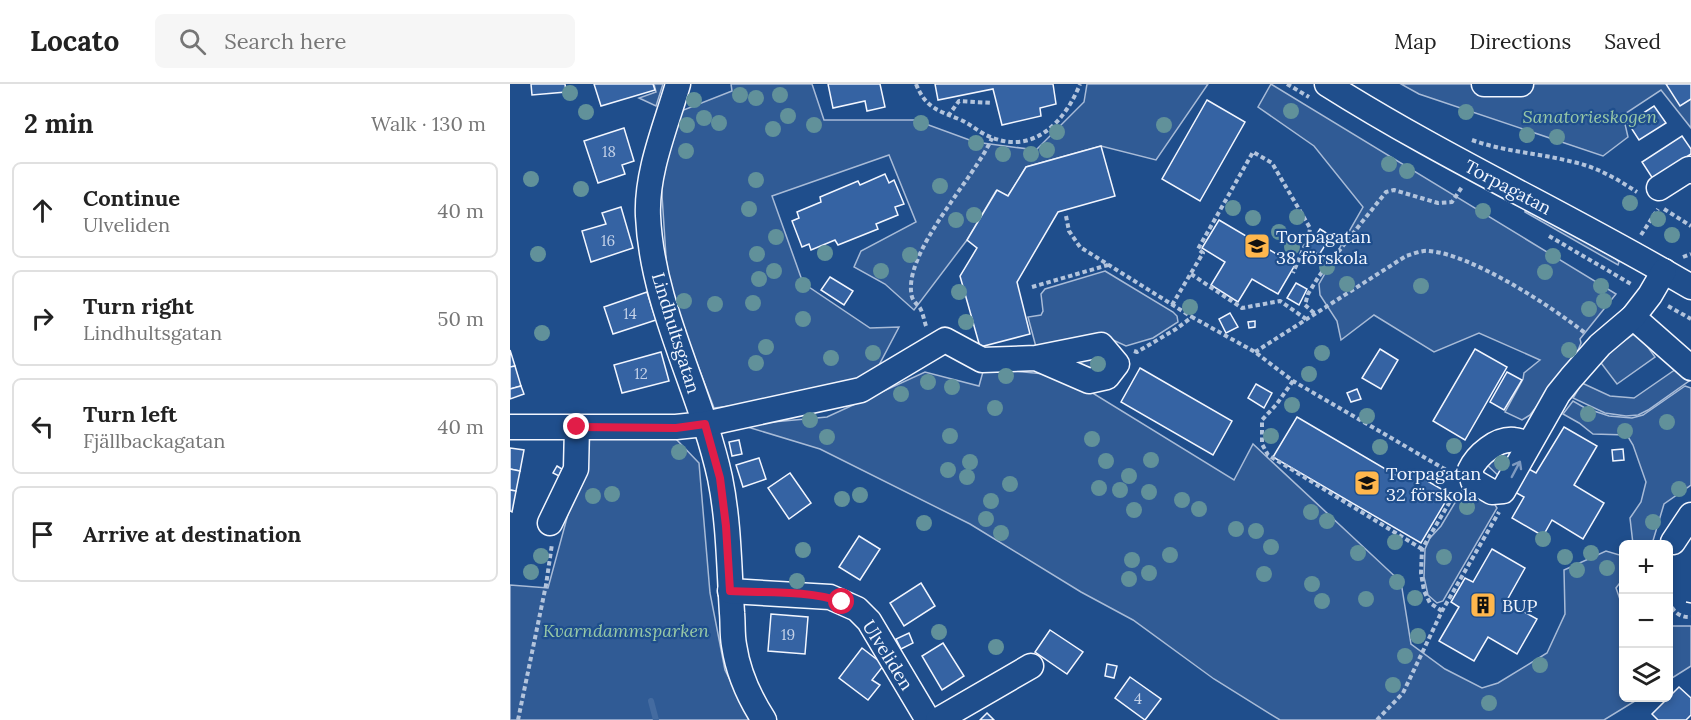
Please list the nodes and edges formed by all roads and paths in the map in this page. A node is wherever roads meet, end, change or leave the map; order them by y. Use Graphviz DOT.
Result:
graph roads {
  1 [pos="678,84"];
  2 [pos="916,84"];
  3 [pos="1080,84"];
  4 [pos="1327,84"];
  5 [pos="1484,84"];
  6 [pos="1521,84"];
  7 [pos="992,103"];
  8 [pos="948,116"];
  9 [pos="1463,137"];
  10 [pos="992,138"];
  11 [pos="1691,171"];
  12 [pos="1462,186"];
  13 [pos="1650,192"];
  14 [pos="1066,216"];
  15 [pos="1691,226"];
  16 [pos="1639,239"];
  17 [pos="1108,265"];
  18 [pos="1664,272"];
  19 [pos="1293,273"];
  20 [pos="1191,274"];
  21 [pos="1690,284"];
  22 [pos="1032,287"];
  23 [pos="1172,305"];
  24 [pos="1314,314"];
  25 [pos="1192,317"];
  26 [pos="1633,317"];
  27 [pos="1306,319"];
  28 [pos="926,326"];
  29 [pos="1101,345"];
  30 [pos="1600,345"];
  31 [pos="1255,352"];
  32 [pos="1036,358"];
  33 [pos="1691,368"];
  34 [pos="1293,381"];
  35 [pos="705,424"];
  36 [pos="510,427"];
  37 [pos="577,427"];
  38 [pos="1529,445"];
  39 [pos="1466,479"];
  40 [pos="1503,491"];
  41 [pos="1691,515"];
  42 [pos="550,523"];
  43 [pos="1673,542"];
  44 [pos="1422,549"];
  45 [pos="730,591"];
  46 [pos="1442,611"];
  47 [pos="1673,611"];
  48 [pos="1691,617"];
  49 [pos="1031,666"];
  50 [pos="518,720"];
  51 [pos="764,720"];
  52 [pos="928,720"];
  53 [pos="938,720"];
  54 [pos="1377,720"];
  1 -- 35 [label="street, Lindhultsgatan"];
  2 -- 8 [label="path"];
  3 -- 10 [label="path"];
  4 -- 18 [label="street, Torpagatan"];
  5 -- 6 [label="street"];
  7 -- 8 [label="path"];
  8 -- 10 [label="path"];
  9 -- 13 [label="path"];
  10 -- 28 [label="path"];
  11 -- 13 [label="street"];
  12 -- 24 [label="path"];
  14 -- 17 [label="path"];
  15 -- 16 [label="path"];
  17 -- 22 [label="path"];
  17 -- 23 [label="path"];
  18 -- 21 [label="street, Torpagatan"];
  18 -- 26 [label="street"];
  19 -- 20 [label="path"];
  20 -- 23 [label="path"];
  20 -- 27 [label="path"];
  23 -- 25 [label="path"];
  24 -- 27 [label="path"];
  24 -- 30 [label="path"];
  25 -- 29 [label="path"];
  25 -- 31 [label="path"];
  26 -- 30 [label="street"];
  26 -- 33 [label="street"];
  27 -- 31 [label="path"];
  29 -- 32 [label="street"];
  29 -- 32 [label="street"];
  30 -- 38 [label="street"];
  31 -- 34 [label="path"];
  32 -- 35 [label="street"];
  34 -- 39 [label="path"];
  34 -- 44 [label="path"];
  35 -- 37 [label="street"];
  35 -- 45 [label="street, Lindhultsgatan"];
  36 -- 37 [label="street"];
  37 -- 42 [label="street"];
  38 -- 39 [label="street"];
  40 -- 38 [label="street, one-way"];
  39 -- 40 [label="street"];
  39 -- 44 [label="path"];
  40 -- 46 [label="path"];
  41 -- 43 [label="street"];
  42 -- 50 [label="path"];
  44 -- 46 [label="path"];
  45 -- 51 [label="street, Lindhultsgatan"];
  45 -- 52 [label="street, Ulveliden"];
  46 -- 54 [label="path"];
  47 -- 48 [label="path"];
  49 -- 53 [label="street"];
}
